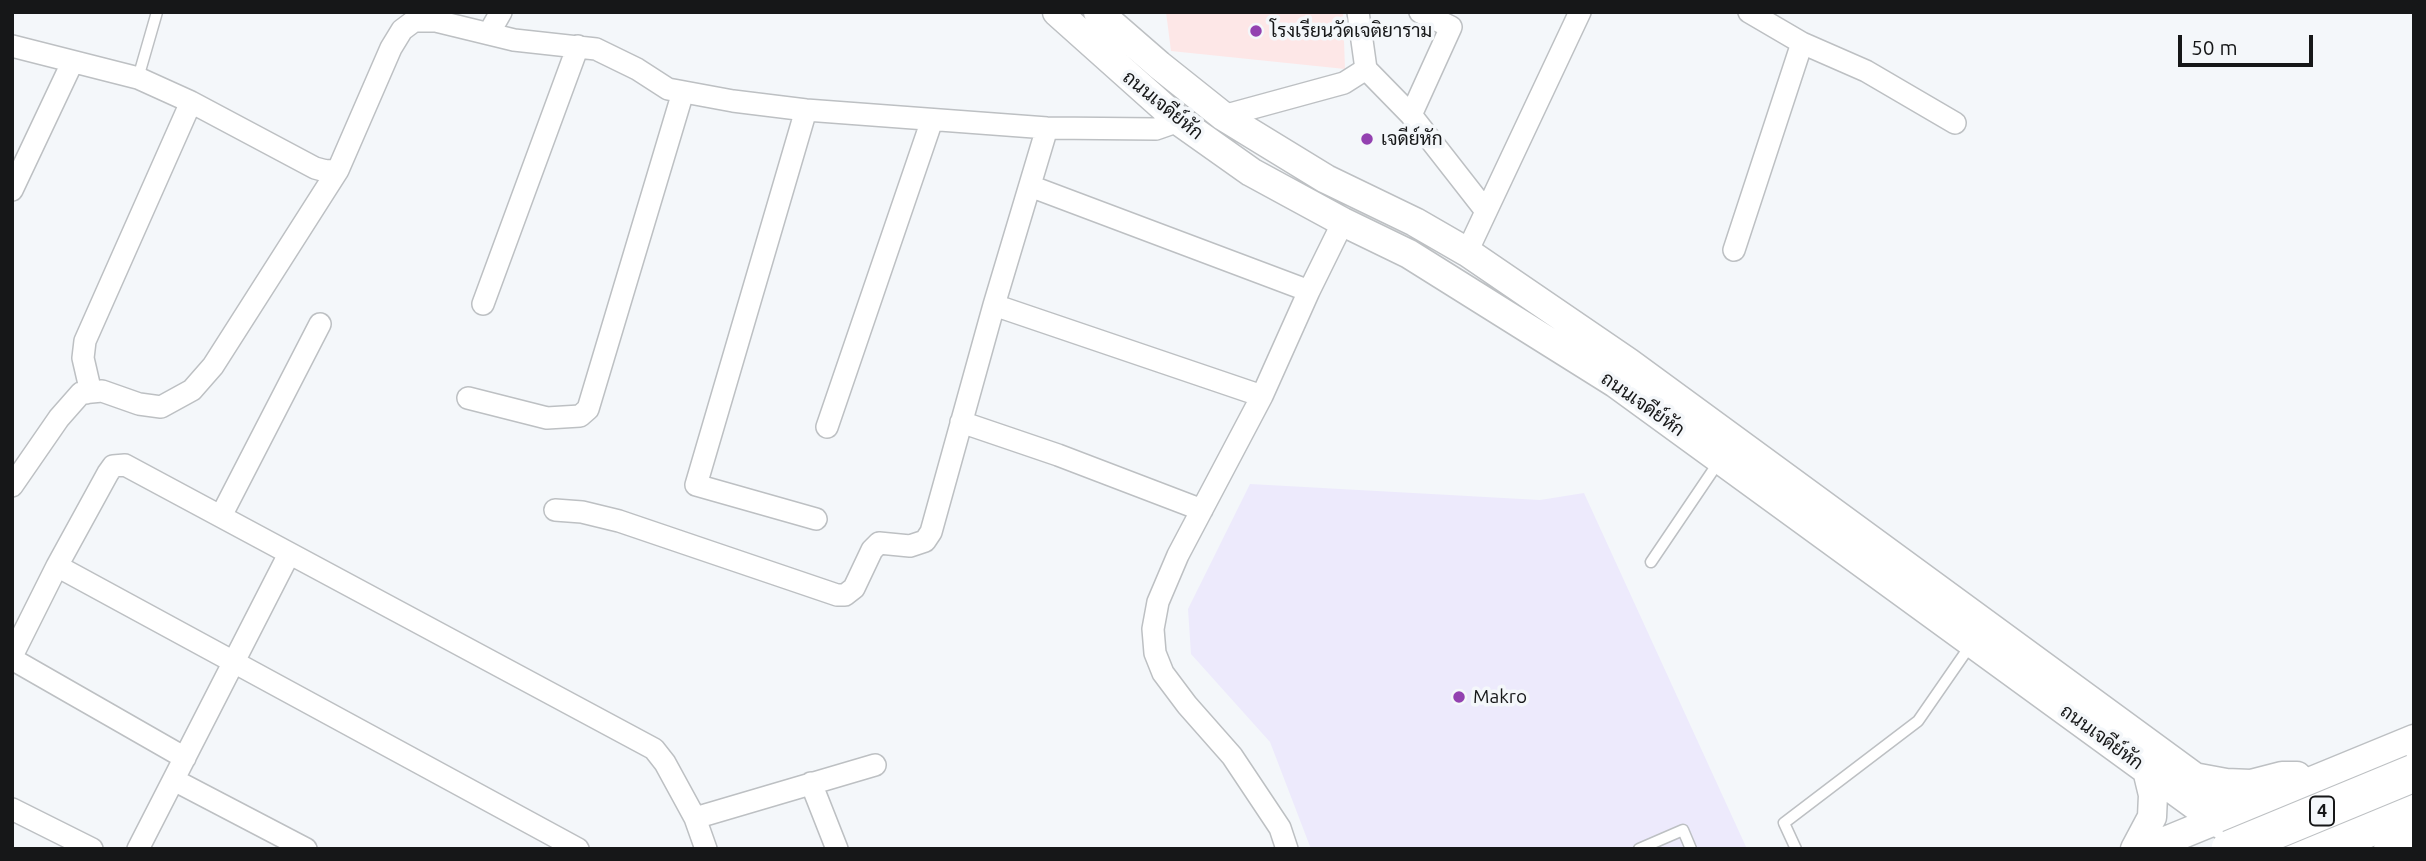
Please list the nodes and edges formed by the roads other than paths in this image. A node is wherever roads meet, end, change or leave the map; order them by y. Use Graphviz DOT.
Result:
graph roads {
  1 [pos="157,12"];
  2 [pos="501,12"];
  3 [pos="1057,12"];
  4 [pos="1098,12"];
  5 [pos="1358,12"];
  6 [pos="1420,12"];
  7 [pos="1580,12"];
  8 [pos="1749,12"];
  9 [pos="489,33"];
  10 [pos="1802,43"];
  11 [pos="12,46"];
  12 [pos="578,46"];
  13 [pos="72,63"];
  14 [pos="1366,69"];
  15 [pos="138,78"];
  16 [pos="683,92"];
  17 [pos="191,103"];
  18 [pos="806,110"];
  19 [pos="1411,115"];
  20 [pos="1223,116"];
  21 [pos="932,120"];
  22 [pos="1179,121"];
  23 [pos="1955,124"];
  24 [pos="1047,128"];
  25 [pos="338,170"];
  26 [pos="1030,186"];
  27 [pos="12,190"];
  28 [pos="1486,211"];
  29 [pos="1343,222"];
  30 [pos="1734,250"];
  31 [pos="1467,252"];
  32 [pos="1308,291"];
  33 [pos="483,304"];
  34 [pos="994,304"];
  35 [pos="320,324"];
  36 [pos="86,393"];
  37 [pos="1262,396"];
  38 [pos="468,398"];
  39 [pos="961,422"];
  40 [pos="827,427"];
  41 [pos="1720,460"];
  42 [pos="12,485"];
  43 [pos="555,510"];
  44 [pos="1202,510"];
  45 [pos="221,516"];
  46 [pos="816,519"];
  47 [pos="289,554"];
  48 [pos="1651,562"];
  49 [pos="57,566"];
  50 [pos="1972,643"];
  51 [pos="12,657"];
  52 [pos="233,662"];
  53 [pos="2414,739"];
  54 [pos="185,758"];
  55 [pos="875,765"];
  56 [pos="2147,770"];
  57 [pos="2414,773"];
  58 [pos="2327,775"];
  59 [pos="2196,778"];
  60 [pos="174,780"];
  61 [pos="811,783"];
  62 [pos="12,809"];
  63 [pos="2414,809"];
  64 [pos="695,818"];
  65 [pos="2229,827"];
  66 [pos="92,849"];
  67 [pos="138,849"];
  68 [pos="306,849"];
  69 [pos="578,849"];
  70 [pos="706,849"];
  71 [pos="837,849"];
  72 [pos="1287,849"];
  73 [pos="1639,849"];
  74 [pos="1691,849"];
  75 [pos="1796,849"];
  76 [pos="2135,849"];
  77 [pos="2146,849"];
  78 [pos="2255,849"];
  79 [pos="2293,849"];
  80 [pos="2319,849"];
  1 -- 15 [label="lane"];
  2 -- 9 [label="street"];
  3 -- 22 [label="main road, ถนนเจดีย์หัก"];
  4 -- 20 [label="main road, ถนนเจดีย์หัก"];
  5 -- 14 [label="street"];
  6 -- 19 [label="street"];
  7 -- 28 [label="street"];
  8 -- 10 [label="street"];
  9 -- 12 [label="street"];
  9 -- 25 [label="street"];
  10 -- 23 [label="street"];
  10 -- 30 [label="street"];
  11 -- 13 [label="street"];
  12 -- 16 [label="street"];
  12 -- 33 [label="street"];
  13 -- 15 [label="street"];
  13 -- 27 [label="street"];
  14 -- 19 [label="street"];
  14 -- 20 [label="street"];
  15 -- 17 [label="street"];
  16 -- 18 [label="street"];
  16 -- 38 [label="street"];
  17 -- 25 [label="street"];
  17 -- 36 [label="street"];
  18 -- 21 [label="street"];
  18 -- 46 [label="street"];
  19 -- 28 [label="street"];
  20 -- 31 [label="main road, ถนนเจดีย์หัก"];
  21 -- 24 [label="street"];
  21 -- 40 [label="street"];
  22 -- 24 [label="street"];
  22 -- 29 [label="main road, ถนนเจดีย์หัก"];
  24 -- 26 [label="street"];
  25 -- 36 [label="street"];
  26 -- 32 [label="street"];
  26 -- 34 [label="street"];
  28 -- 31 [label="street"];
  29 -- 32 [label="street"];
  29 -- 41 [label="main road, ถนนเจดีย์หัก"];
  31 -- 59 [label="main road, ถนนเจดีย์หัก"];
  32 -- 37 [label="street"];
  34 -- 37 [label="street"];
  34 -- 39 [label="street"];
  35 -- 45 [label="street"];
  36 -- 42 [label="street"];
  37 -- 44 [label="street"];
  39 -- 43 [label="street"];
  39 -- 44 [label="street"];
  41 -- 48 [label="lane"];
  41 -- 50 [label="main road, ถนนเจดีย์หัก"];
  44 -- 72 [label="street"];
  45 -- 47 [label="street"];
  45 -- 49 [label="street"];
  47 -- 52 [label="street"];
  47 -- 64 [label="street"];
  49 -- 51 [label="street"];
  49 -- 52 [label="street"];
  50 -- 56 [label="main road, ถนนเจดีย์หัก"];
  50 -- 75 [label="lane"];
  51 -- 54 [label="street"];
  52 -- 54 [label="street"];
  52 -- 69 [label="street"];
  53 -- 58 [label="main road, 4"];
  54 -- 60 [label="street"];
  55 -- 61 [label="street"];
  56 -- 65 [label="main road, ถนนเจดีย์หัก"];
  56 -- 76 [label="main road"];
  57 -- 65 [label="highway, 4, bridge"];
  58 -- 59 [label="main road"];
  58 -- 65 [label="main road, 4"];
  59 -- 65 [label="main road, ถนนเจดีย์หัก"];
  60 -- 67 [label="street"];
  60 -- 68 [label="street"];
  61 -- 64 [label="street"];
  61 -- 71 [label="street"];
  62 -- 66 [label="street"];
  63 -- 80 [label="highway, 4"];
  64 -- 70 [label="street"];
  65 -- 77 [label="main road, 4"];
  65 -- 78 [label="main road"];
  65 -- 79 [label="main road"];
  73 -- 74 [label="lane"];
}
